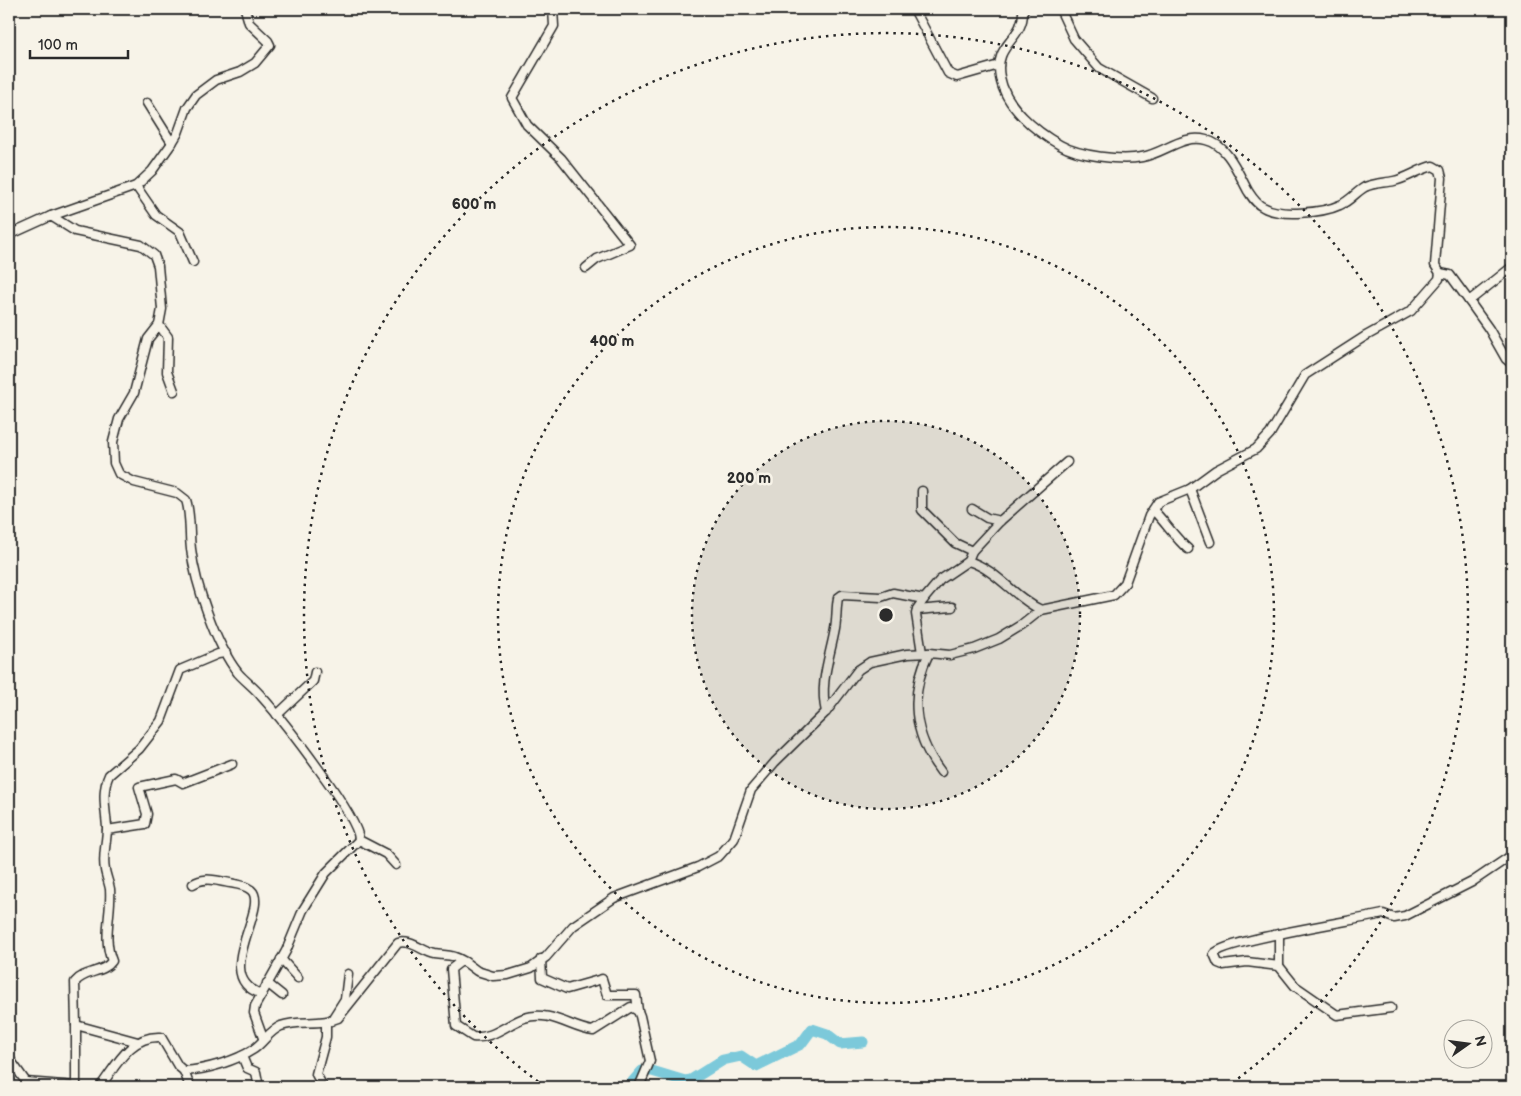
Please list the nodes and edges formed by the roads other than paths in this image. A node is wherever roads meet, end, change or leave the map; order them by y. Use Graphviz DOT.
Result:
graph roads {
  1 [pos="245,9"];
  2 [pos="553,9"];
  3 [pos="914,9"];
  4 [pos="1023,9"];
  5 [pos="1060,9"];
  6 [pos="999,65"];
  7 [pos="1152,98"];
  8 [pos="147,103"];
  9 [pos="172,143"];
  10 [pos="136,186"];
  11 [pos="51,216"];
  12 [pos="9,235"];
  13 [pos="193,262"];
  14 [pos="1512,267"];
  15 [pos="586,268"];
  16 [pos="1440,273"];
  17 [pos="1469,301"];
  18 [pos="159,325"];
  19 [pos="1512,364"];
  20 [pos="174,391"];
  21 [pos="1067,462"];
  22 [pos="1190,489"];
  23 [pos="922,491"];
  24 [pos="972,509"];
  25 [pos="1153,510"];
  26 [pos="1000,521"];
  27 [pos="1210,542"];
  28 [pos="1188,549"];
  29 [pos="972,550"];
  30 [pos="968,561"];
  31 [pos="924,599"];
  32 [pos="952,607"];
  33 [pos="917,610"];
  34 [pos="1040,610"];
  35 [pos="226,653"];
  36 [pos="926,653"];
  37 [pos="314,672"];
  38 [pos="826,712"];
  39 [pos="277,714"];
  40 [pos="232,764"];
  41 [pos="941,772"];
  42 [pos="107,830"];
  43 [pos="359,840"];
  44 [pos="1512,855"];
  45 [pos="396,865"];
  46 [pos="193,884"];
  47 [pos="1279,934"];
  48 [pos="281,959"];
  49 [pos="541,959"];
  50 [pos="465,962"];
  51 [pos="1279,966"];
  52 [pos="348,974"];
  53 [pos="298,978"];
  54 [pos="267,983"];
  55 [pos="262,994"];
  56 [pos="282,995"];
  57 [pos="1391,1008"];
  58 [pos="638,1011"];
  59 [pos="329,1021"];
  60 [pos="76,1025"];
  61 [pos="263,1038"];
  62 [pos="138,1042"];
  63 [pos="242,1056"];
  64 [pos="9,1058"];
  65 [pos="184,1071"];
  66 [pos="26,1085"];
  67 [pos="322,1086"];
  68 [pos="76,1087"];
  69 [pos="100,1087"];
  70 [pos="190,1087"];
  71 [pos="259,1087"];
  72 [pos="638,1087"];
  1 -- 9 [label="street"];
  2 -- 15 [label="street"];
  3 -- 6 [label="street"];
  4 -- 6 [label="street"];
  5 -- 7 [label="street"];
  6 -- 16 [label="street"];
  8 -- 9 [label="street"];
  9 -- 10 [label="street"];
  10 -- 11 [label="street"];
  10 -- 13 [label="street"];
  11 -- 12 [label="street"];
  11 -- 18 [label="street"];
  14 -- 17 [label="street"];
  16 -- 17 [label="street"];
  16 -- 22 [label="street"];
  17 -- 19 [label="street"];
  18 -- 20 [label="street"];
  18 -- 35 [label="street"];
  21 -- 26 [label="street"];
  22 -- 25 [label="street"];
  22 -- 27 [label="street"];
  23 -- 29 [label="street"];
  24 -- 26 [label="street"];
  25 -- 28 [label="street"];
  25 -- 34 [label="street"];
  26 -- 29 [label="street"];
  29 -- 30 [label="street"];
  30 -- 31 [label="street"];
  30 -- 34 [label="street"];
  31 -- 33 [label="street"];
  31 -- 38 [label="street"];
  32 -- 33 [label="street"];
  33 -- 36 [label="street"];
  34 -- 36 [label="street"];
  35 -- 39 [label="street"];
  35 -- 42 [label="street"];
  36 -- 38 [label="street"];
  36 -- 41 [label="street"];
  37 -- 39 [label="street"];
  38 -- 49 [label="street"];
  39 -- 43 [label="street"];
  40 -- 42 [label="street"];
  42 -- 60 [label="street"];
  43 -- 45 [label="street"];
  43 -- 48 [label="street"];
  44 -- 47 [label="street"];
  46 -- 55 [label="street"];
  47 -- 51 [label="street"];
  47 -- 51 [label="street"];
  48 -- 53 [label="street"];
  48 -- 54 [label="street"];
  49 -- 50 [label="street"];
  49 -- 58 [label="street"];
  50 -- 58 [label="street"];
  50 -- 59 [label="street"];
  51 -- 57 [label="street"];
  52 -- 59 [label="street"];
  54 -- 55 [label="street"];
  54 -- 56 [label="street"];
  55 -- 61 [label="street"];
  58 -- 72 [label="street"];
  59 -- 61 [label="street"];
  59 -- 67 [label="street"];
  60 -- 62 [label="street"];
  60 -- 68 [label="street"];
  61 -- 63 [label="street"];
  62 -- 65 [label="street"];
  62 -- 69 [label="street"];
  63 -- 65 [label="street"];
  63 -- 71 [label="street"];
  64 -- 66 [label="street"];
  65 -- 70 [label="street"];
  66 -- 68 [label="street"];
}
